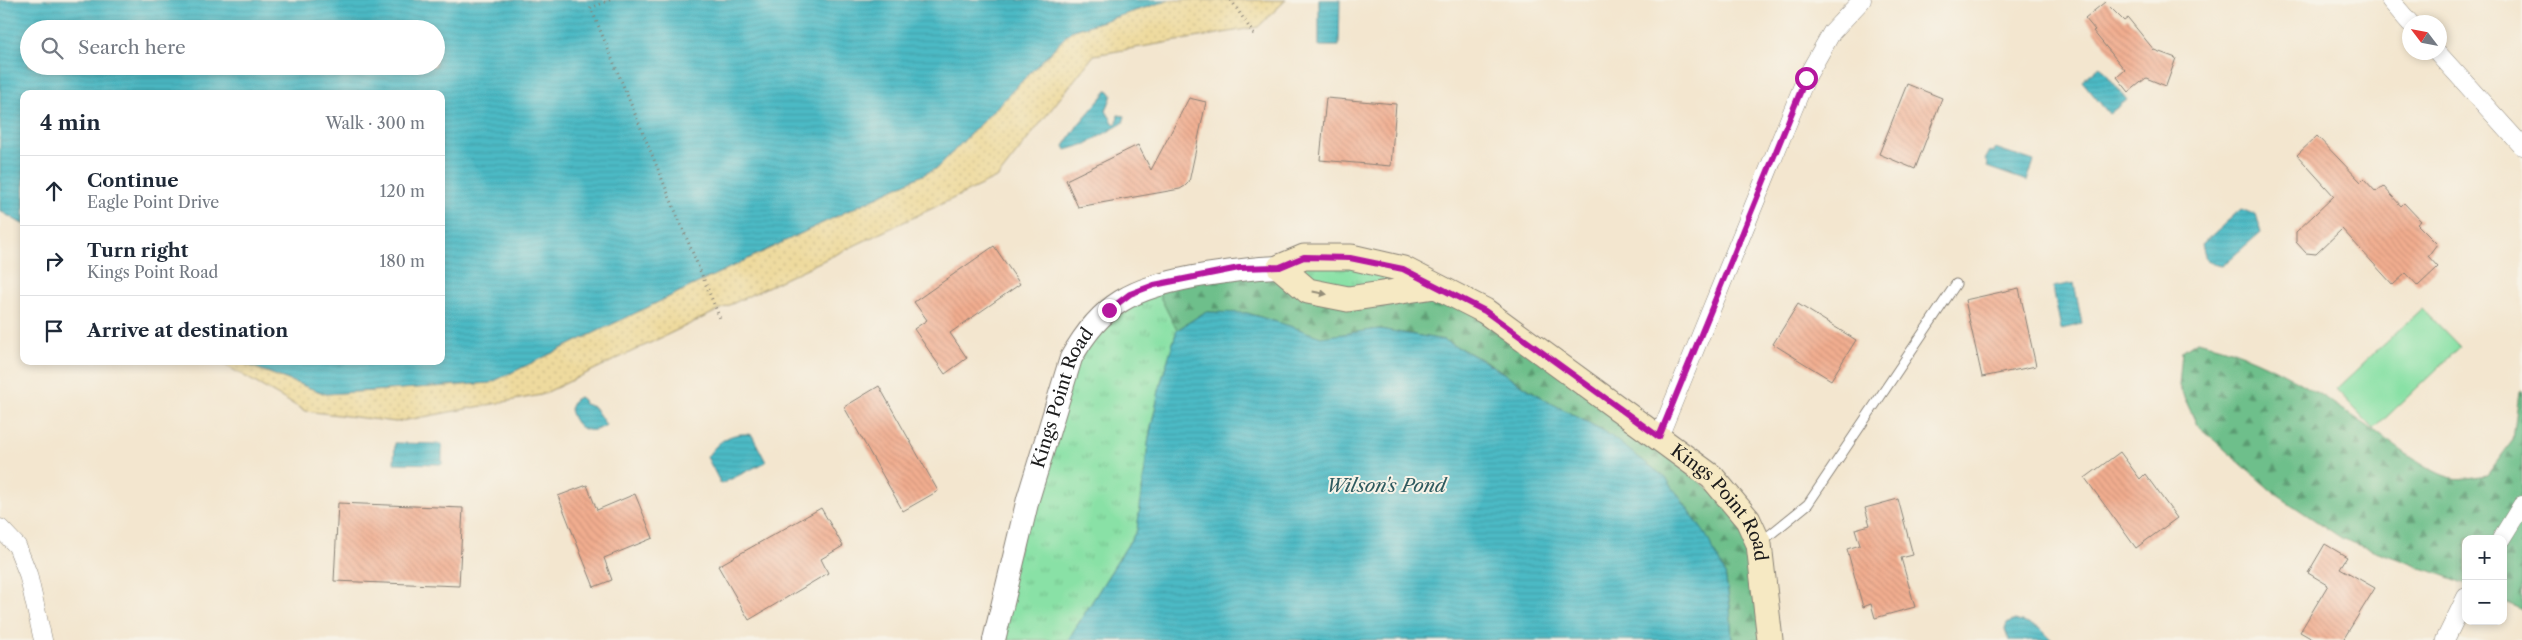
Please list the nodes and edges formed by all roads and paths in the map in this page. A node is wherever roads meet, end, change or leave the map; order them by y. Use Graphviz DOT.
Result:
graph roads {
  1 [pos="610,0"];
  2 [pos="1231,0"];
  3 [pos="1862,0"];
  4 [pos="2390,0"];
  5 [pos="2403,15"];
  6 [pos="1255,36"];
  7 [pos="2444,60"];
  8 [pos="2522,146"];
  9 [pos="1280,267"];
  10 [pos="1956,284"];
  11 [pos="1434,286"];
  12 [pos="721,321"];
  13 [pos="1659,437"];
  14 [pos="2522,505"];
  15 [pos="0,528"];
  16 [pos="2503,535"];
  17 [pos="1759,544"];
  18 [pos="2462,605"];
  19 [pos="43,640"];
  20 [pos="994,640"];
  21 [pos="1770,640"];
  22 [pos="2445,640"];
  1 -- 12 [label="path"];
  2 -- 6 [label="path"];
  3 -- 13 [label="street"];
  4 -- 5 [label="street"];
  7 -- 8 [label="street"];
  9 -- 11 [label="main road, Kings Point Road"];
  9 -- 11 [label="main road, one-way"];
  9 -- 20 [label="street, Kings Point Road"];
  10 -- 17 [label="lane"];
  11 -- 13 [label="main road, Kings Point Road"];
  13 -- 17 [label="main road, Kings Point Road"];
  14 -- 16 [label="street"];
  15 -- 19 [label="street"];
  17 -- 21 [label="main road, Kings Point Road"];
  18 -- 22 [label="street"];
}
